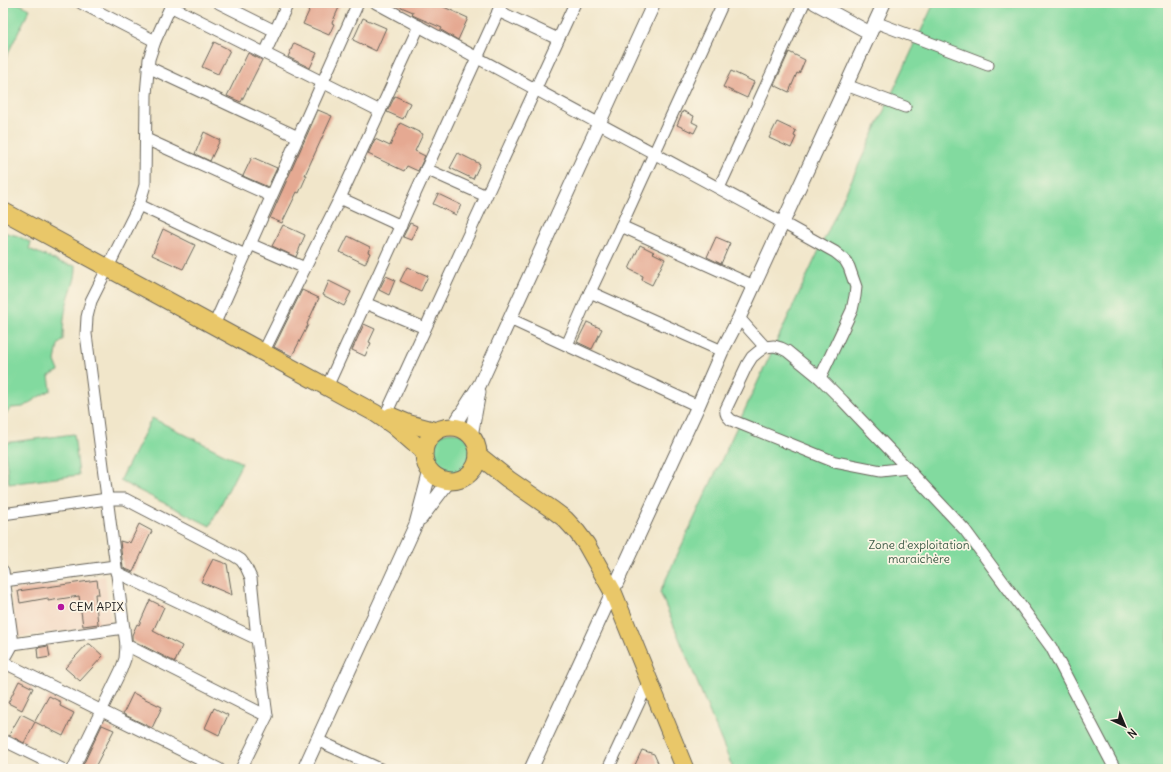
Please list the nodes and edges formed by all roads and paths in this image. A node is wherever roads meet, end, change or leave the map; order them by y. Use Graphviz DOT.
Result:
graph roads {
  1 [pos="81,3"];
  2 [pos="218,3"];
  3 [pos="288,3"];
  4 [pos="358,3"];
  5 [pos="376,3"];
  6 [pos="575,3"];
  7 [pos="654,3"];
  8 [pos="723,3"];
  9 [pos="804,3"];
  10 [pos="815,3"];
  11 [pos="884,3"];
  12 [pos="171,4"];
  13 [pos="500,7"];
  14 [pos="419,26"];
  15 [pos="873,27"];
  16 [pos="275,31"];
  17 [pos="558,39"];
  18 [pos="155,41"];
  19 [pos="265,53"];
  20 [pos="477,58"];
  21 [pos="988,65"];
  22 [pos="148,67"];
  23 [pos="323,82"];
  24 [pos="846,84"];
  25 [pos="535,89"];
  26 [pos="905,107"];
  27 [pos="380,111"];
  28 [pos="599,123"];
  29 [pos="298,137"];
  30 [pos="146,139"];
  31 [pos="654,154"];
  32 [pos="426,169"];
  33 [pos="719,188"];
  34 [pos="271,196"];
  35 [pos="486,196"];
  36 [pos="340,198"];
  37 [pos="139,205"];
  38 [pos="3,211"];
  39 [pos="783,223"];
  40 [pos="401,226"];
  41 [pos="621,226"];
  42 [pos="250,244"];
  43 [pos="245,254"];
  44 [pos="108,268"];
  45 [pos="305,268"];
  46 [pos="754,286"];
  47 [pos="590,292"];
  48 [pos="365,303"];
  49 [pos="739,318"];
  50 [pos="510,319"];
  51 [pos="214,325"];
  52 [pos="425,328"];
  53 [pos="567,345"];
  54 [pos="765,347"];
  55 [pos="722,351"];
  56 [pos="264,352"];
  57 [pos="820,378"];
  58 [pos="480,384"];
  59 [pos="328,387"];
  60 [pos="698,406"];
  61 [pos="381,413"];
  62 [pos="453,427"];
  63 [pos="436,431"];
  64 [pos="471,436"];
  65 [pos="424,452"];
  66 [pos="478,456"];
  67 [pos="907,468"];
  68 [pos="430,471"];
  69 [pos="468,474"];
  70 [pos="508,479"];
  71 [pos="449,481"];
  72 [pos="107,500"];
  73 [pos="3,514"];
  74 [pos="416,524"];
  75 [pos="116,569"];
  76 [pos="4,576"];
  77 [pos="613,592"];
  78 [pos="124,628"];
  79 [pos="257,639"];
  80 [pos="13,644"];
  81 [pos="126,645"];
  82 [pos="649,682"];
  83 [pos="101,711"];
  84 [pos="267,716"];
  85 [pos="3,740"];
  86 [pos="317,740"];
  87 [pos="362,765"];
  88 [pos="682,767"];
  89 [pos="62,769"];
  90 [pos="73,769"];
  91 [pos="219,769"];
  92 [pos="240,769"];
  93 [pos="304,769"];
  94 [pos="380,769"];
  95 [pos="531,769"];
  96 [pos="608,769"];
  97 [pos="1115,769"];
  1 -- 18 [label="street"];
  2 -- 16 [label="street"];
  3 -- 16 [label="street"];
  4 -- 23 [label="street"];
  5 -- 14 [label="street"];
  6 -- 17 [label="street"];
  7 -- 28 [label="street"];
  8 -- 31 [label="street"];
  9 -- 33 [label="street"];
  10 -- 15 [label="street"];
  11 -- 15 [label="street"];
  12 -- 18 [label="street"];
  12 -- 19 [label="street"];
  13 -- 17 [label="street"];
  13 -- 20 [label="street"];
  14 -- 20 [label="street"];
  14 -- 27 [label="street"];
  15 -- 21 [label="street"];
  15 -- 24 [label="street"];
  16 -- 19 [label="street"];
  17 -- 25 [label="street"];
  18 -- 22 [label="street"];
  19 -- 23 [label="street"];
  20 -- 25 [label="street"];
  20 -- 32 [label="street"];
  22 -- 29 [label="street"];
  22 -- 30 [label="street"];
  23 -- 27 [label="street"];
  23 -- 29 [label="street"];
  24 -- 26 [label="street"];
  24 -- 39 [label="street"];
  25 -- 28 [label="street"];
  25 -- 35 [label="street"];
  27 -- 36 [label="street"];
  28 -- 31 [label="street"];
  28 -- 50 [label="street"];
  29 -- 34 [label="street"];
  30 -- 34 [label="street"];
  30 -- 37 [label="street"];
  31 -- 33 [label="street"];
  31 -- 41 [label="street"];
  32 -- 35 [label="street"];
  32 -- 40 [label="street"];
  33 -- 39 [label="street"];
  34 -- 42 [label="street"];
  35 -- 52 [label="street"];
  36 -- 40 [label="street"];
  36 -- 45 [label="street"];
  37 -- 43 [label="street"];
  37 -- 44 [label="street"];
  38 -- 44 [label="main road"];
  39 -- 46 [label="street"];
  39 -- 57 [label="street"];
  40 -- 48 [label="street"];
  41 -- 46 [label="street"];
  41 -- 47 [label="street"];
  42 -- 43 [label="street"];
  42 -- 45 [label="street"];
  43 -- 51 [label="street"];
  44 -- 51 [label="main road"];
  44 -- 72 [label="street"];
  45 -- 56 [label="street"];
  46 -- 49 [label="street"];
  47 -- 53 [label="street"];
  47 -- 55 [label="street"];
  48 -- 52 [label="street"];
  48 -- 59 [label="street"];
  49 -- 54 [label="street"];
  49 -- 55 [label="street"];
  50 -- 53 [label="street"];
  50 -- 58 [label="street"];
  51 -- 56 [label="main road"];
  52 -- 61 [label="street"];
  53 -- 60 [label="street"];
  54 -- 57 [label="street"];
  54 -- 67 [label="street"];
  55 -- 60 [label="street"];
  56 -- 59 [label="main road"];
  57 -- 67 [label="street"];
  58 -- 62 [label="street"];
  58 -- 64 [label="street"];
  59 -- 61 [label="main road"];
  60 -- 77 [label="street"];
  61 -- 63 [label="main road"];
  61 -- 65 [label="main road"];
  62 -- 63 [label="main road"];
  62 -- 64 [label="main road"];
  63 -- 65 [label="main road"];
  64 -- 66 [label="main road"];
  65 -- 68 [label="main road"];
  66 -- 69 [label="main road"];
  66 -- 70 [label="main road"];
  67 -- 97 [label="street"];
  68 -- 71 [label="main road"];
  68 -- 74 [label="street"];
  69 -- 70 [label="main road"];
  69 -- 71 [label="main road"];
  70 -- 77 [label="main road"];
  71 -- 74 [label="street"];
  72 -- 73 [label="street"];
  72 -- 75 [label="street"];
  72 -- 79 [label="street"];
  74 -- 86 [label="street"];
  75 -- 76 [label="street"];
  75 -- 78 [label="street"];
  75 -- 79 [label="street"];
  76 -- 80 [label="street"];
  77 -- 82 [label="main road"];
  77 -- 95 [label="street"];
  78 -- 80 [label="street"];
  78 -- 81 [label="street"];
  79 -- 84 [label="street"];
  80 -- 83 [label="street"];
  81 -- 83 [label="street"];
  81 -- 84 [label="street"];
  82 -- 88 [label="main road"];
  82 -- 96 [label="street"];
  83 -- 90 [label="street"];
  83 -- 91 [label="street"];
  84 -- 92 [label="street"];
  85 -- 89 [label="street"];
  86 -- 87 [label="street"];
  86 -- 93 [label="street"];
  87 -- 94 [label="street"];
}
